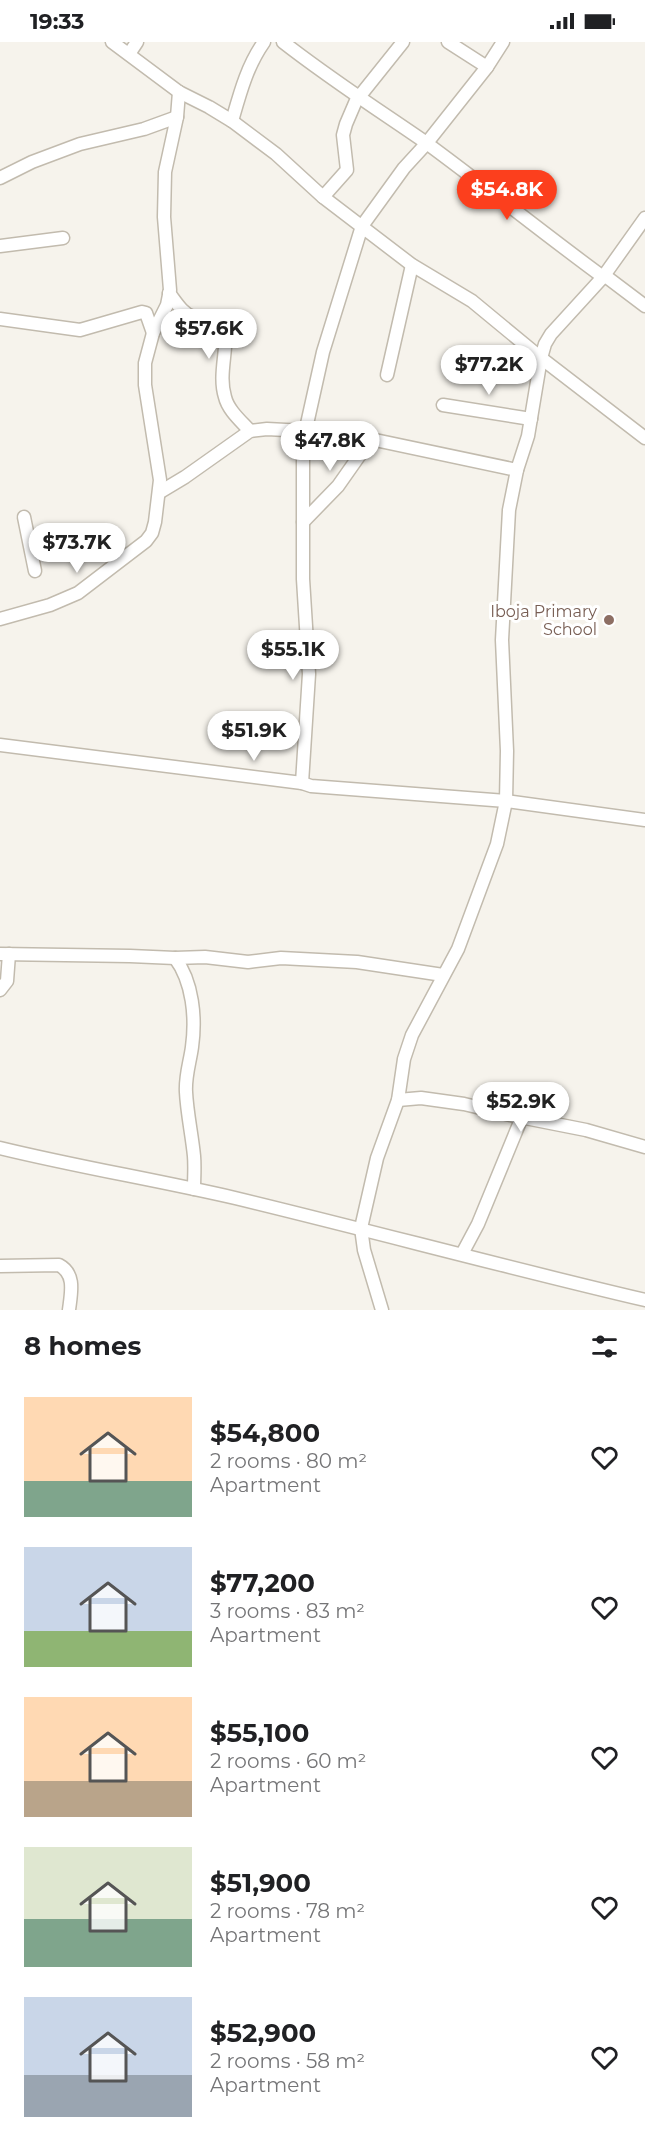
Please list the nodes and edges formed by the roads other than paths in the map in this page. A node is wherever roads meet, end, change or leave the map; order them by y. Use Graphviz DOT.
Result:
graph roads {
  1 [pos="112,42"];
  2 [pos="137,42"];
  3 [pos="264,42"];
  4 [pos="283,42"];
  5 [pos="403,42"];
  6 [pos="448,42"];
  7 [pos="503,42"];
  8 [pos="129,54"];
  9 [pos="487,67"];
  10 [pos="179,92"];
  11 [pos="359,96"];
  12 [pos="177,117"];
  13 [pos="232,121"];
  14 [pos="426,144"];
  15 [pos="0,178"];
  16 [pos="323,197"];
  17 [pos="645,218"];
  18 [pos="362,226"];
  19 [pos="63,238"];
  20 [pos="0,246"];
  21 [pos="412,265"];
  22 [pos="604,276"];
  23 [pos="169,293"];
  24 [pos="645,306"];
  25 [pos="0,319"];
  26 [pos="153,333"];
  27 [pos="541,358"];
  28 [pos="387,375"];
  29 [pos="443,405"];
  30 [pos="531,418"];
  31 [pos="250,431"];
  32 [pos="305,431"];
  33 [pos="645,438"];
  34 [pos="375,440"];
  35 [pos="517,470"];
  36 [pos="160,492"];
  37 [pos="24,517"];
  38 [pos="303,522"];
  39 [pos="36,571"];
  40 [pos="0,619"];
  41 [pos="0,745"];
  42 [pos="302,783"];
  43 [pos="506,801"];
  44 [pos="645,820"];
  45 [pos="4,954"];
  46 [pos="175,958"];
  47 [pos="443,975"];
  48 [pos="0,990"];
  49 [pos="398,1100"];
  50 [pos="522,1117"];
  51 [pos="645,1147"];
  52 [pos="0,1148"];
  53 [pos="194,1188"];
  54 [pos="361,1228"];
  55 [pos="462,1254"];
  56 [pos="0,1266"];
  57 [pos="645,1302"];
  58 [pos="69,1310"];
  59 [pos="382,1310"];
  60 [pos="643,1310"];
  1 -- 8 [label="street"];
  2 -- 8 [label="street"];
  3 -- 13 [label="street"];
  4 -- 11 [label="street"];
  5 -- 11 [label="street"];
  6 -- 9 [label="street"];
  7 -- 9 [label="street"];
  8 -- 10 [label="street"];
  9 -- 14 [label="street"];
  10 -- 12 [label="street"];
  10 -- 13 [label="street"];
  11 -- 14 [label="street"];
  11 -- 16 [label="street"];
  12 -- 15 [label="street"];
  12 -- 23 [label="street"];
  13 -- 16 [label="street"];
  14 -- 18 [label="street"];
  14 -- 22 [label="street"];
  16 -- 18 [label="street"];
  17 -- 22 [label="street"];
  18 -- 21 [label="street"];
  18 -- 32 [label="street"];
  19 -- 20 [label="street"];
  21 -- 27 [label="street"];
  21 -- 28 [label="street"];
  22 -- 24 [label="street"];
  22 -- 27 [label="street"];
  23 -- 26 [label="street"];
  23 -- 31 [label="street"];
  25 -- 26 [label="street"];
  26 -- 36 [label="street"];
  27 -- 30 [label="street"];
  27 -- 33 [label="street"];
  29 -- 30 [label="street"];
  30 -- 35 [label="street"];
  31 -- 32 [label="street"];
  31 -- 36 [label="street"];
  32 -- 34 [label="street"];
  32 -- 38 [label="street"];
  34 -- 35 [label="street"];
  34 -- 38 [label="street"];
  35 -- 43 [label="street"];
  36 -- 40 [label="street"];
  37 -- 39 [label="street"];
  38 -- 42 [label="street"];
  41 -- 42 [label="street"];
  42 -- 43 [label="street"];
  43 -- 44 [label="street"];
  43 -- 47 [label="street"];
  45 -- 46 [label="street"];
  45 -- 48 [label="street"];
  46 -- 47 [label="street"];
  46 -- 53 [label="street"];
  47 -- 49 [label="street"];
  49 -- 50 [label="street"];
  49 -- 54 [label="street"];
  50 -- 51 [label="street"];
  50 -- 55 [label="street"];
  52 -- 53 [label="street"];
  53 -- 54 [label="street"];
  54 -- 55 [label="street"];
  54 -- 59 [label="street"];
  55 -- 57 [label="street"];
  56 -- 58 [label="street"];
  57 -- 60 [label="street"];
}
